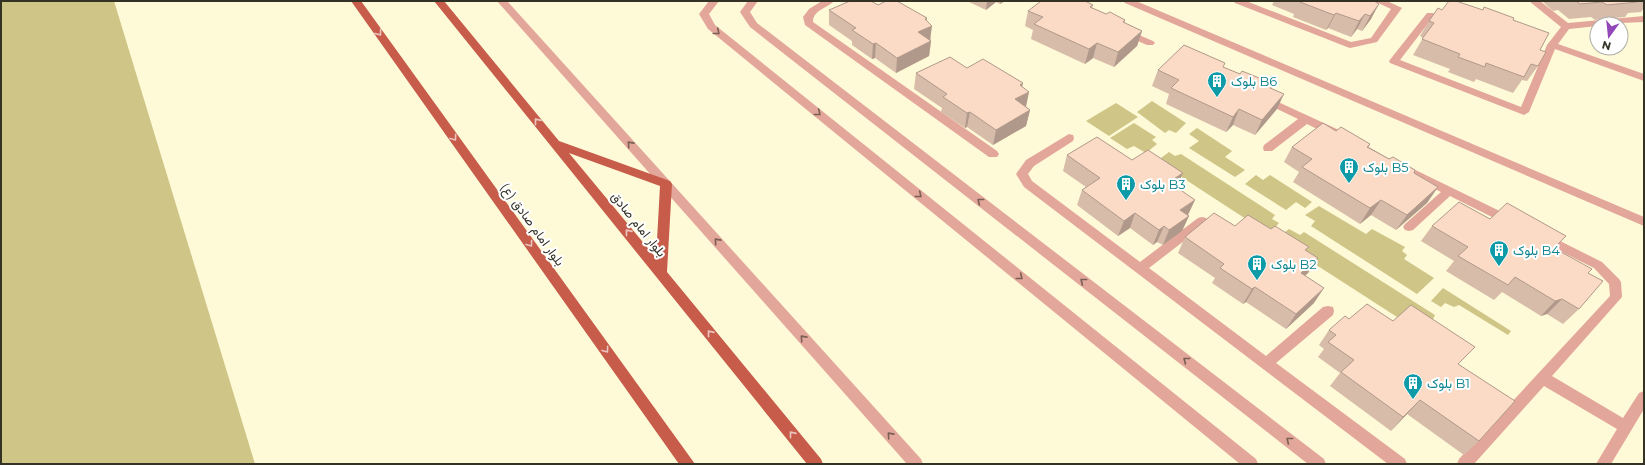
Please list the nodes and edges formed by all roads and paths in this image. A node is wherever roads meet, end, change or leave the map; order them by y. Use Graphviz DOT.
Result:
graph roads {
  1 [pos="356,1"];
  2 [pos="439,1"];
  3 [pos="502,1"];
  4 [pos="714,1"];
  5 [pos="753,1"];
  6 [pos="829,1"];
  7 [pos="1128,1"];
  8 [pos="1238,1"];
  9 [pos="1379,1"];
  10 [pos="1534,1"];
  11 [pos="1430,15"];
  12 [pos="1644,19"];
  13 [pos="1566,26"];
  14 [pos="1114,27"];
  15 [pos="1150,43"];
  16 [pos="1552,45"];
  17 [pos="1644,78"];
  18 [pos="1256,94"];
  19 [pos="1306,119"];
  20 [pos="1342,137"];
  21 [pos="1069,138"];
  22 [pos="555,144"];
  23 [pos="1268,148"];
  24 [pos="993,154"];
  25 [pos="1392,162"];
  26 [pos="666,184"];
  27 [pos="1449,191"];
  28 [pos="1202,221"];
  29 [pos="1644,222"];
  30 [pos="1409,226"];
  31 [pos="1520,226"];
  32 [pos="1534,233"];
  33 [pos="1140,269"];
  34 [pos="661,273"];
  35 [pos="1328,311"];
  36 [pos="1266,364"];
  37 [pos="1544,378"];
  38 [pos="1644,397"];
  39 [pos="1626,428"];
  40 [pos="688,464"];
  41 [pos="816,464"];
  42 [pos="916,464"];
  43 [pos="1251,464"];
  44 [pos="1320,464"];
  45 [pos="1400,464"];
  46 [pos="1464,464"];
  47 [pos="1603,464"];
  1 -- 40 [label="main road, بلوار امام صادق (ع), one-way"];
  22 -- 2 [label="main road, بلوار امام صادق, one-way"];
  26 -- 3 [label="street, one-way"];
  4 -- 43 [label="street, one-way"];
  44 -- 5 [label="street, one-way"];
  6 -- 24 [label="street"];
  7 -- 29 [label="street"];
  8 -- 9 [label="street"];
  10 -- 13 [label="street"];
  11 -- 16 [label="street"];
  12 -- 13 [label="street"];
  13 -- 16 [label="street"];
  14 -- 15 [label="street"];
  16 -- 17 [label="street"];
  18 -- 19 [label="street"];
  19 -- 20 [label="street"];
  19 -- 23 [label="street"];
  21 -- 33 [label="street"];
  22 -- 26 [label="main road"];
  34 -- 22 [label="main road, بلوار امام صادق, one-way"];
  25 -- 27 [label="street"];
  26 -- 34 [label="main road"];
  42 -- 26 [label="street, one-way"];
  27 -- 30 [label="street"];
  27 -- 31 [label="street"];
  28 -- 33 [label="street"];
  32 -- 37 [label="street"];
  33 -- 36 [label="street"];
  41 -- 34 [label="main road, بلوار امام صادق, one-way"];
  35 -- 36 [label="street"];
  36 -- 45 [label="street"];
  37 -- 39 [label="street"];
  37 -- 46 [label="street"];
  38 -- 39 [label="street"];
  39 -- 47 [label="street"];
}
